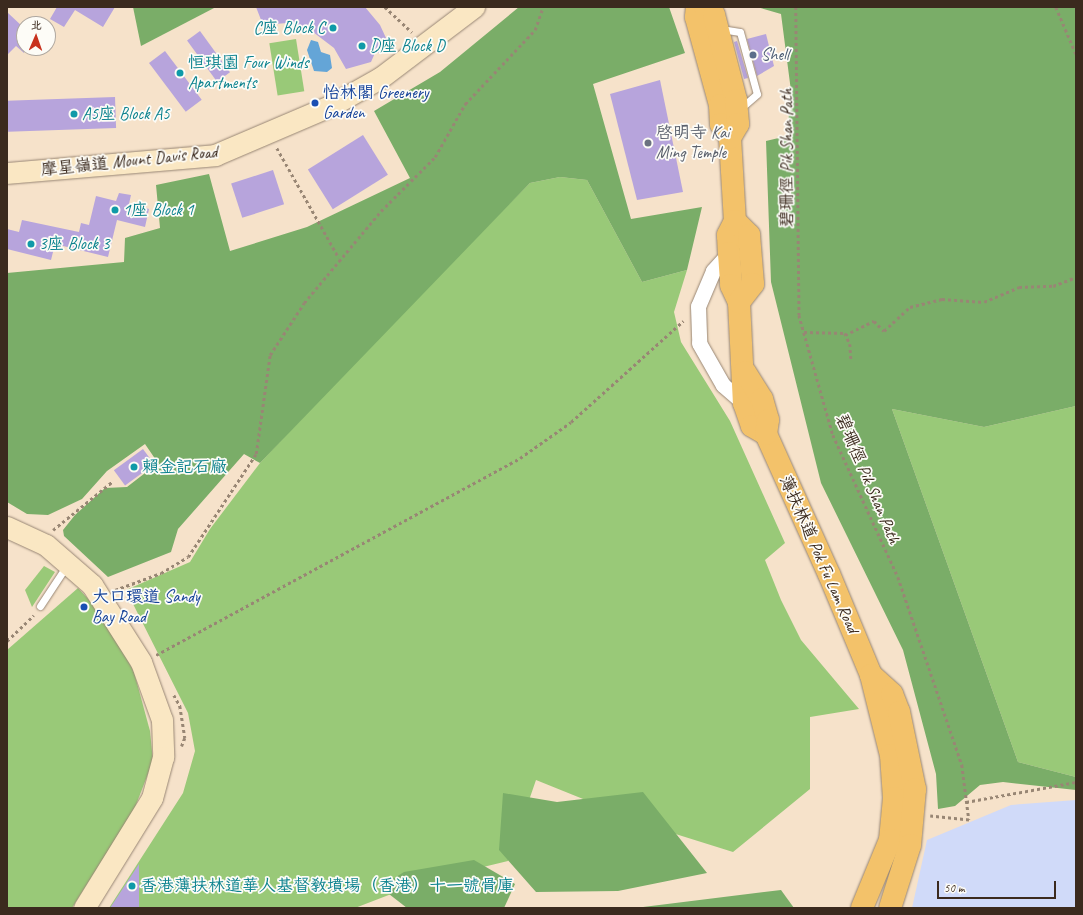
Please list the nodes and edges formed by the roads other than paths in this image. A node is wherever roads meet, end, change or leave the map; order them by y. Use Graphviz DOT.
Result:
graph roads {
  1 [pos="474,7"];
  2 [pos="697,7"];
  3 [pos="705,7"];
  4 [pos="730,138"];
  5 [pos="7,173"];
  6 [pos="735,221"];
  7 [pos="729,253"];
  8 [pos="739,302"];
  9 [pos="745,372"];
  10 [pos="744,402"];
  11 [pos="766,434"];
  12 [pos="7,527"];
  13 [pos="70,562"];
  14 [pos="40,606"];
  15 [pos="900,843"];
  16 [pos="84,908"];
  17 [pos="862,908"];
  18 [pos="890,908"];
  1 -- 5 [label="street, 摩星嶺道 Mount Davis Road"];
  2 -- 4 [label="main road, 薄扶林道 Pok Fu Lam Road"];
  3 -- 4 [label="main road, 薄扶林道 Pok Fu Lam Road"];
  4 -- 6 [label="main road, 薄扶林道 Pok Fu Lam Road"];
  6 -- 7 [label="main road, 薄扶林道 Pok Fu Lam Road"];
  6 -- 8 [label="main road"];
  7 -- 8 [label="main road, 薄扶林道 Pok Fu Lam Road"];
  7 -- 10 [label="street"];
  8 -- 9 [label="main road, 薄扶林道 Pok Fu Lam Road"];
  9 -- 10 [label="main road, 薄扶林道 Pok Fu Lam Road"];
  9 -- 11 [label="main road, 薄扶林道 Pok Fu Lam Road"];
  10 -- 11 [label="main road, 薄扶林道 Pok Fu Lam Road"];
  11 -- 15 [label="main road, 薄扶林道 Pok Fu Lam Road"];
  12 -- 13 [label="street"];
  13 -- 14 [label="lane"];
  13 -- 16 [label="street"];
  15 -- 17 [label="main road, 薄扶林道 Pok Fu Lam Road"];
  15 -- 18 [label="main road, 薄扶林道 Pok Fu Lam Road"];
}
